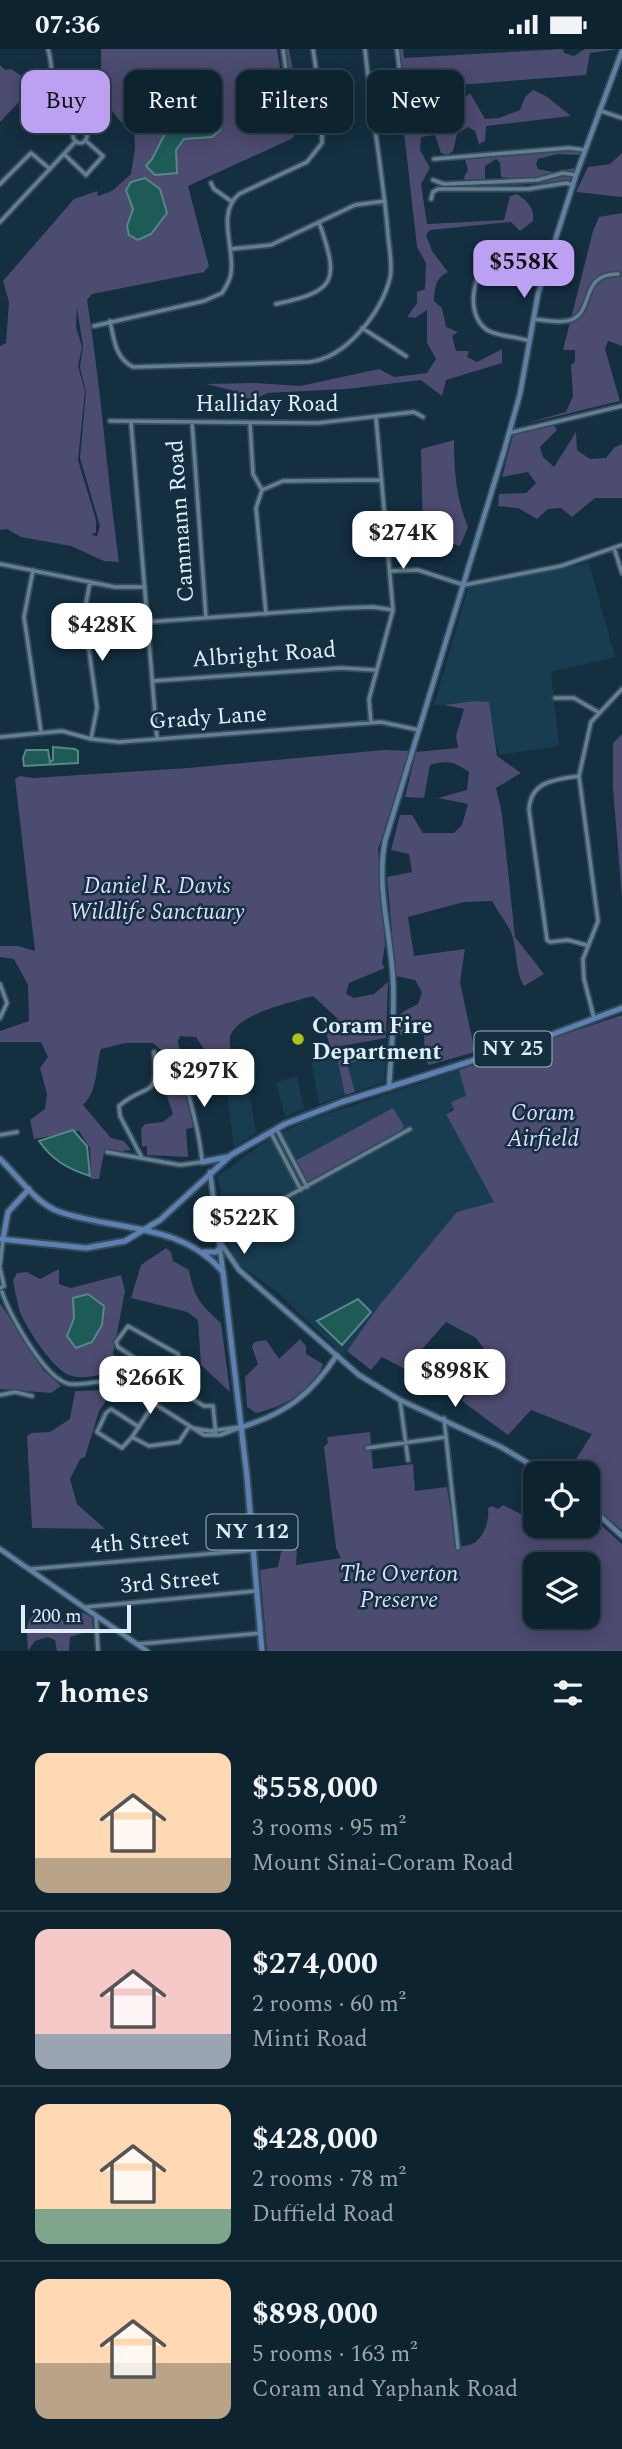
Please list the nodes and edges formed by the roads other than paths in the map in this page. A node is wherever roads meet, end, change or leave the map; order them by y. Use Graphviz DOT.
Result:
graph roads {
  1 [pos="48,49"];
  2 [pos="283,49"];
  3 [pos="313,49"];
  4 [pos="365,49"];
  5 [pos="397,49"];
  6 [pos="622,51"];
  7 [pos="50,70"];
  8 [pos="286,70"];
  9 [pos="368,70"];
  10 [pos="400,70"];
  11 [pos="601,111"];
  12 [pos="622,118"];
  13 [pos="75,133"];
  14 [pos="84,133"];
  15 [pos="375,133"];
  16 [pos="85,140"];
  17 [pos="76,141"];
  18 [pos="586,151"];
  19 [pos="64,154"];
  20 [pos="435,159"];
  21 [pos="50,169"];
  22 [pos="576,175"];
  23 [pos="433,180"];
  24 [pos="211,183"];
  25 [pos="0,184"];
  26 [pos="573,185"];
  27 [pos="431,199"];
  28 [pos="231,201"];
  29 [pos="384,201"];
  30 [pos="0,222"];
  31 [pos="318,222"];
  32 [pos="230,249"];
  33 [pos="547,265"];
  34 [pos="618,274"];
  35 [pos="276,304"];
  36 [pos="533,319"];
  37 [pos="110,321"];
  38 [pos="94,326"];
  39 [pos="362,328"];
  40 [pos="529,341"];
  41 [pos="406,356"];
  42 [pos="622,406"];
  43 [pos="423,417"];
  44 [pos="376,418"];
  45 [pos="110,421"];
  46 [pos="131,422"];
  47 [pos="192,422"];
  48 [pos="250,423"];
  49 [pos="509,433"];
  50 [pos="382,480"];
  51 [pos="262,490"];
  52 [pos="622,545"];
  53 [pos="614,548"];
  54 [pos="0,564"];
  55 [pos="33,570"];
  56 [pos="391,571"];
  57 [pos="622,573"];
  58 [pos="90,582"];
  59 [pos="464,585"];
  60 [pos="145,587"];
  61 [pos="393,610"];
  62 [pos="266,614"];
  63 [pos="206,618"];
  64 [pos="147,622"];
  65 [pos="377,670"];
  66 [pos="152,681"];
  67 [pos="622,689"];
  68 [pos="555,698"];
  69 [pos="598,712"];
  70 [pos="371,723"];
  71 [pos="419,730"];
  72 [pos="41,732"];
  73 [pos="0,737"];
  74 [pos="91,739"];
  75 [pos="157,739"];
  76 [pos="579,776"];
  77 [pos="586,945"];
  78 [pos="0,984"];
  79 [pos="622,1008"];
  80 [pos="0,1018"];
  81 [pos="594,1020"];
  82 [pos="154,1052"];
  83 [pos="182,1057"];
  84 [pos="389,1089"];
  85 [pos="276,1128"];
  86 [pos="410,1129"];
  87 [pos="17,1132"];
  88 [pos="270,1132"];
  89 [pos="0,1135"];
  90 [pos="107,1152"];
  91 [pos="230,1156"];
  92 [pos="142,1158"];
  93 [pos="0,1159"];
  94 [pos="202,1162"];
  95 [pos="210,1172"];
  96 [pos="307,1187"];
  97 [pos="29,1189"];
  98 [pos="301,1190"];
  99 [pos="148,1229"];
  100 [pos="220,1235"];
  101 [pos="1,1239"];
  102 [pos="220,1245"];
  103 [pos="201,1251"];
  104 [pos="0,1266"];
  105 [pos="223,1272"];
  106 [pos="1,1291"];
  107 [pos="337,1355"];
  108 [pos="138,1360"];
  109 [pos="169,1381"];
  110 [pos="121,1383"];
  111 [pos="0,1395"];
  112 [pos="32,1396"];
  113 [pos="188,1396"];
  114 [pos="400,1400"];
  115 [pos="154,1404"];
  116 [pos="444,1418"];
  117 [pos="139,1427"];
  118 [pos="190,1427"];
  119 [pos="242,1427"];
  120 [pos="216,1432"];
  121 [pos="132,1437"];
  122 [pos="446,1437"];
  123 [pos="406,1443"];
  124 [pos="366,1448"];
  125 [pos="408,1460"];
  126 [pos="525,1461"];
  127 [pos="600,1517"];
  128 [pos="622,1536"];
  129 [pos="458,1548"];
  130 [pos="0,1549"];
  131 [pos="253,1550"];
  132 [pos="31,1569"];
  133 [pos="257,1591"];
  134 [pos="86,1607"];
  135 [pos="96,1614"];
  136 [pos="261,1633"];
  137 [pos="137,1644"];
  138 [pos="98,1651"];
  139 [pos="147,1651"];
  140 [pos="262,1651"];
  1 -- 7 [label="street"];
  2 -- 8 [label="street"];
  3 -- 28 [label="street"];
  4 -- 9 [label="street"];
  5 -- 10 [label="street"];
  6 -- 11 [label="main road"];
  11 -- 12 [label="street"];
  11 -- 18 [label="main road"];
  13 -- 17 [label="street"];
  14 -- 16 [label="street"];
  15 -- 29 [label="street"];
  16 -- 17 [label="street"];
  16 -- 19 [label="street"];
  17 -- 19 [label="street"];
  18 -- 20 [label="street"];
  18 -- 22 [label="main road"];
  19 -- 21 [label="street"];
  21 -- 25 [label="street"];
  21 -- 30 [label="street"];
  22 -- 23 [label="street"];
  22 -- 26 [label="main road"];
  24 -- 28 [label="street"];
  26 -- 27 [label="street"];
  26 -- 33 [label="main road"];
  28 -- 32 [label="street"];
  29 -- 31 [label="street"];
  29 -- 39 [label="street"];
  31 -- 32 [label="street"];
  31 -- 35 [label="street"];
  32 -- 37 [label="street"];
  33 -- 36 [label="main road"];
  33 -- 40 [label="street"];
  34 -- 36 [label="street"];
  36 -- 40 [label="main road"];
  37 -- 38 [label="street"];
  37 -- 39 [label="street"];
  39 -- 41 [label="street"];
  40 -- 49 [label="main road"];
  42 -- 49 [label="street"];
  43 -- 44 [label="street, Halliday Road"];
  44 -- 48 [label="street, Halliday Road"];
  44 -- 50 [label="street"];
  45 -- 46 [label="street, Halliday Road"];
  46 -- 47 [label="street, Halliday Road"];
  46 -- 60 [label="street"];
  47 -- 48 [label="street, Halliday Road"];
  47 -- 63 [label="street, Cammann Road"];
  48 -- 51 [label="street"];
  49 -- 59 [label="main road"];
  50 -- 51 [label="street"];
  50 -- 56 [label="street"];
  51 -- 62 [label="street"];
  52 -- 53 [label="street"];
  53 -- 57 [label="street"];
  53 -- 59 [label="street"];
  54 -- 55 [label="street"];
  55 -- 58 [label="street"];
  55 -- 72 [label="street"];
  56 -- 59 [label="street"];
  56 -- 61 [label="street"];
  58 -- 60 [label="street"];
  58 -- 74 [label="street"];
  59 -- 71 [label="main road"];
  60 -- 64 [label="street"];
  61 -- 62 [label="street"];
  61 -- 65 [label="street"];
  62 -- 63 [label="street"];
  63 -- 64 [label="street"];
  64 -- 66 [label="street"];
  65 -- 66 [label="street, Albright Road"];
  65 -- 70 [label="street"];
  66 -- 75 [label="street"];
  67 -- 69 [label="street"];
  68 -- 69 [label="street"];
  69 -- 76 [label="street"];
  70 -- 71 [label="street, Grady Lane"];
  70 -- 75 [label="street, Grady Lane"];
  71 -- 84 [label="main road"];
  72 -- 73 [label="street, Grady Lane"];
  72 -- 74 [label="street, Grady Lane"];
  74 -- 75 [label="street, Grady Lane"];
  76 -- 77 [label="street"];
  76 -- 77 [label="street"];
  77 -- 81 [label="street"];
  78 -- 80 [label="street"];
  79 -- 81 [label="main road, NY 25"];
  81 -- 84 [label="main road, NY 25"];
  82 -- 92 [label="street"];
  83 -- 94 [label="street"];
  84 -- 85 [label="main road, NY 25"];
  85 -- 88 [label="main road, NY 25"];
  85 -- 96 [label="street"];
  86 -- 96 [label="street"];
  87 -- 89 [label="street"];
  88 -- 91 [label="main road, NY 25"];
  88 -- 98 [label="street"];
  90 -- 92 [label="street"];
  91 -- 94 [label="main road"];
  91 -- 95 [label="main road, NY 25"];
  92 -- 94 [label="street"];
  93 -- 97 [label="main road"];
  94 -- 95 [label="street"];
  95 -- 99 [label="main road, NY 25"];
  95 -- 100 [label="main road"];
  96 -- 98 [label="street"];
  97 -- 99 [label="main road"];
  97 -- 101 [label="main road"];
  98 -- 100 [label="street"];
  99 -- 101 [label="main road, NY 25"];
  99 -- 103 [label="main road"];
  100 -- 102 [label="main road"];
  101 -- 104 [label="street"];
  102 -- 103 [label="main road"];
  102 -- 105 [label="main road"];
  102 -- 107 [label="main road"];
  103 -- 105 [label="main road"];
  104 -- 106 [label="street"];
  105 -- 119 [label="main road, NY 112"];
  106 -- 110 [label="street"];
  107 -- 114 [label="main road"];
  107 -- 119 [label="main road"];
  108 -- 109 [label="street"];
  108 -- 109 [label="street"];
  108 -- 110 [label="street"];
  109 -- 115 [label="street"];
  110 -- 115 [label="street"];
  111 -- 112 [label="street"];
  113 -- 120 [label="street"];
  114 -- 116 [label="main road"];
  114 -- 123 [label="street"];
  115 -- 117 [label="street"];
  115 -- 118 [label="street"];
  116 -- 122 [label="street"];
  116 -- 126 [label="main road"];
  117 -- 121 [label="street"];
  117 -- 121 [label="street"];
  118 -- 120 [label="street"];
  118 -- 121 [label="street"];
  119 -- 120 [label="street"];
  119 -- 131 [label="main road, NY 112"];
  122 -- 123 [label="street"];
  122 -- 129 [label="street"];
  123 -- 124 [label="street"];
  123 -- 125 [label="street"];
  127 -- 128 [label="main road"];
  130 -- 132 [label="main road"];
  131 -- 132 [label="street, 4th Street"];
  131 -- 133 [label="main road, NY 112"];
  132 -- 134 [label="main road"];
  133 -- 134 [label="street, 3rd Street"];
  133 -- 136 [label="main road, NY 112"];
  134 -- 135 [label="main road"];
  135 -- 137 [label="main road"];
  135 -- 138 [label="street"];
  136 -- 137 [label="street"];
  136 -- 140 [label="main road, NY 112"];
  137 -- 139 [label="main road"];
}
